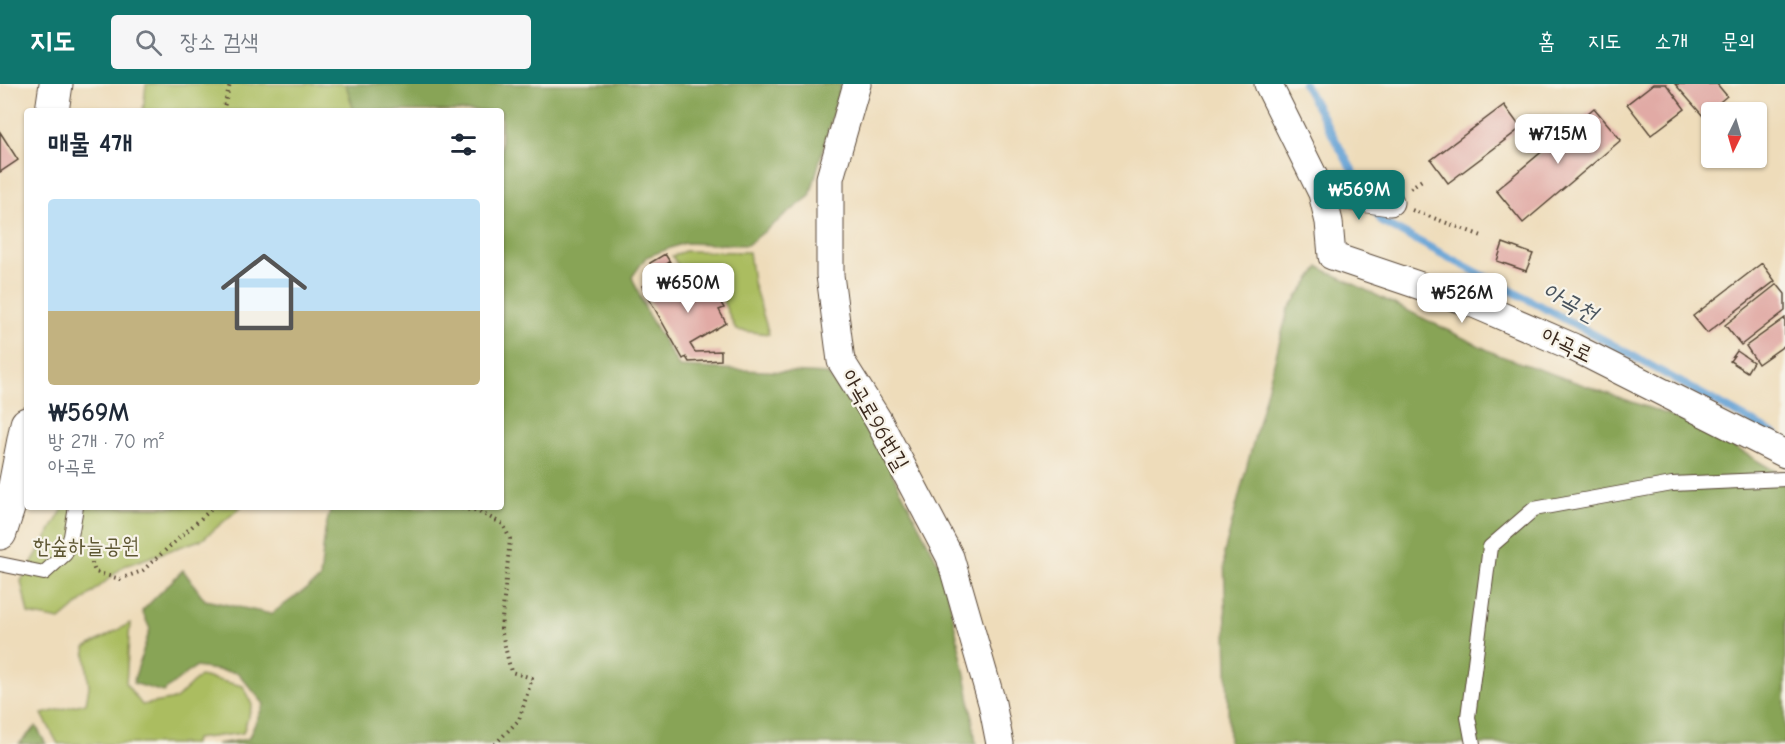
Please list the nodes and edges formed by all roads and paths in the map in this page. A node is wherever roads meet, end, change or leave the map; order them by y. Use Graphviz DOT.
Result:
graph roads {
  1 [pos="56,84"];
  2 [pos="230,84"];
  3 [pos="856,84"];
  4 [pos="1268,84"];
  5 [pos="52,108"];
  6 [pos="224,108"];
  7 [pos="1328,194"];
  8 [pos="1390,202"];
  9 [pos="1482,236"];
  10 [pos="24,440"];
  11 [pos="1785,454"];
  12 [pos="1785,480"];
  13 [pos="75,510"];
  14 [pos="211,510"];
  15 [pos="470,510"];
  16 [pos="0,533"];
  17 [pos="89,542"];
  18 [pos="0,564"];
  19 [pos="495,744"];
  20 [pos="1000,744"];
  21 [pos="1473,744"];
  1 -- 5 [label="street"];
  2 -- 6 [label="path"];
  3 -- 20 [label="street, 아곡로96번길"];
  4 -- 7 [label="street, 아곡로"];
  7 -- 8 [label="street"];
  7 -- 11 [label="street, 아곡로"];
  8 -- 9 [label="path"];
  10 -- 16 [label="street"];
  12 -- 21 [label="lane"];
  13 -- 18 [label="lane"];
  14 -- 17 [label="path"];
  15 -- 19 [label="path"];
}
